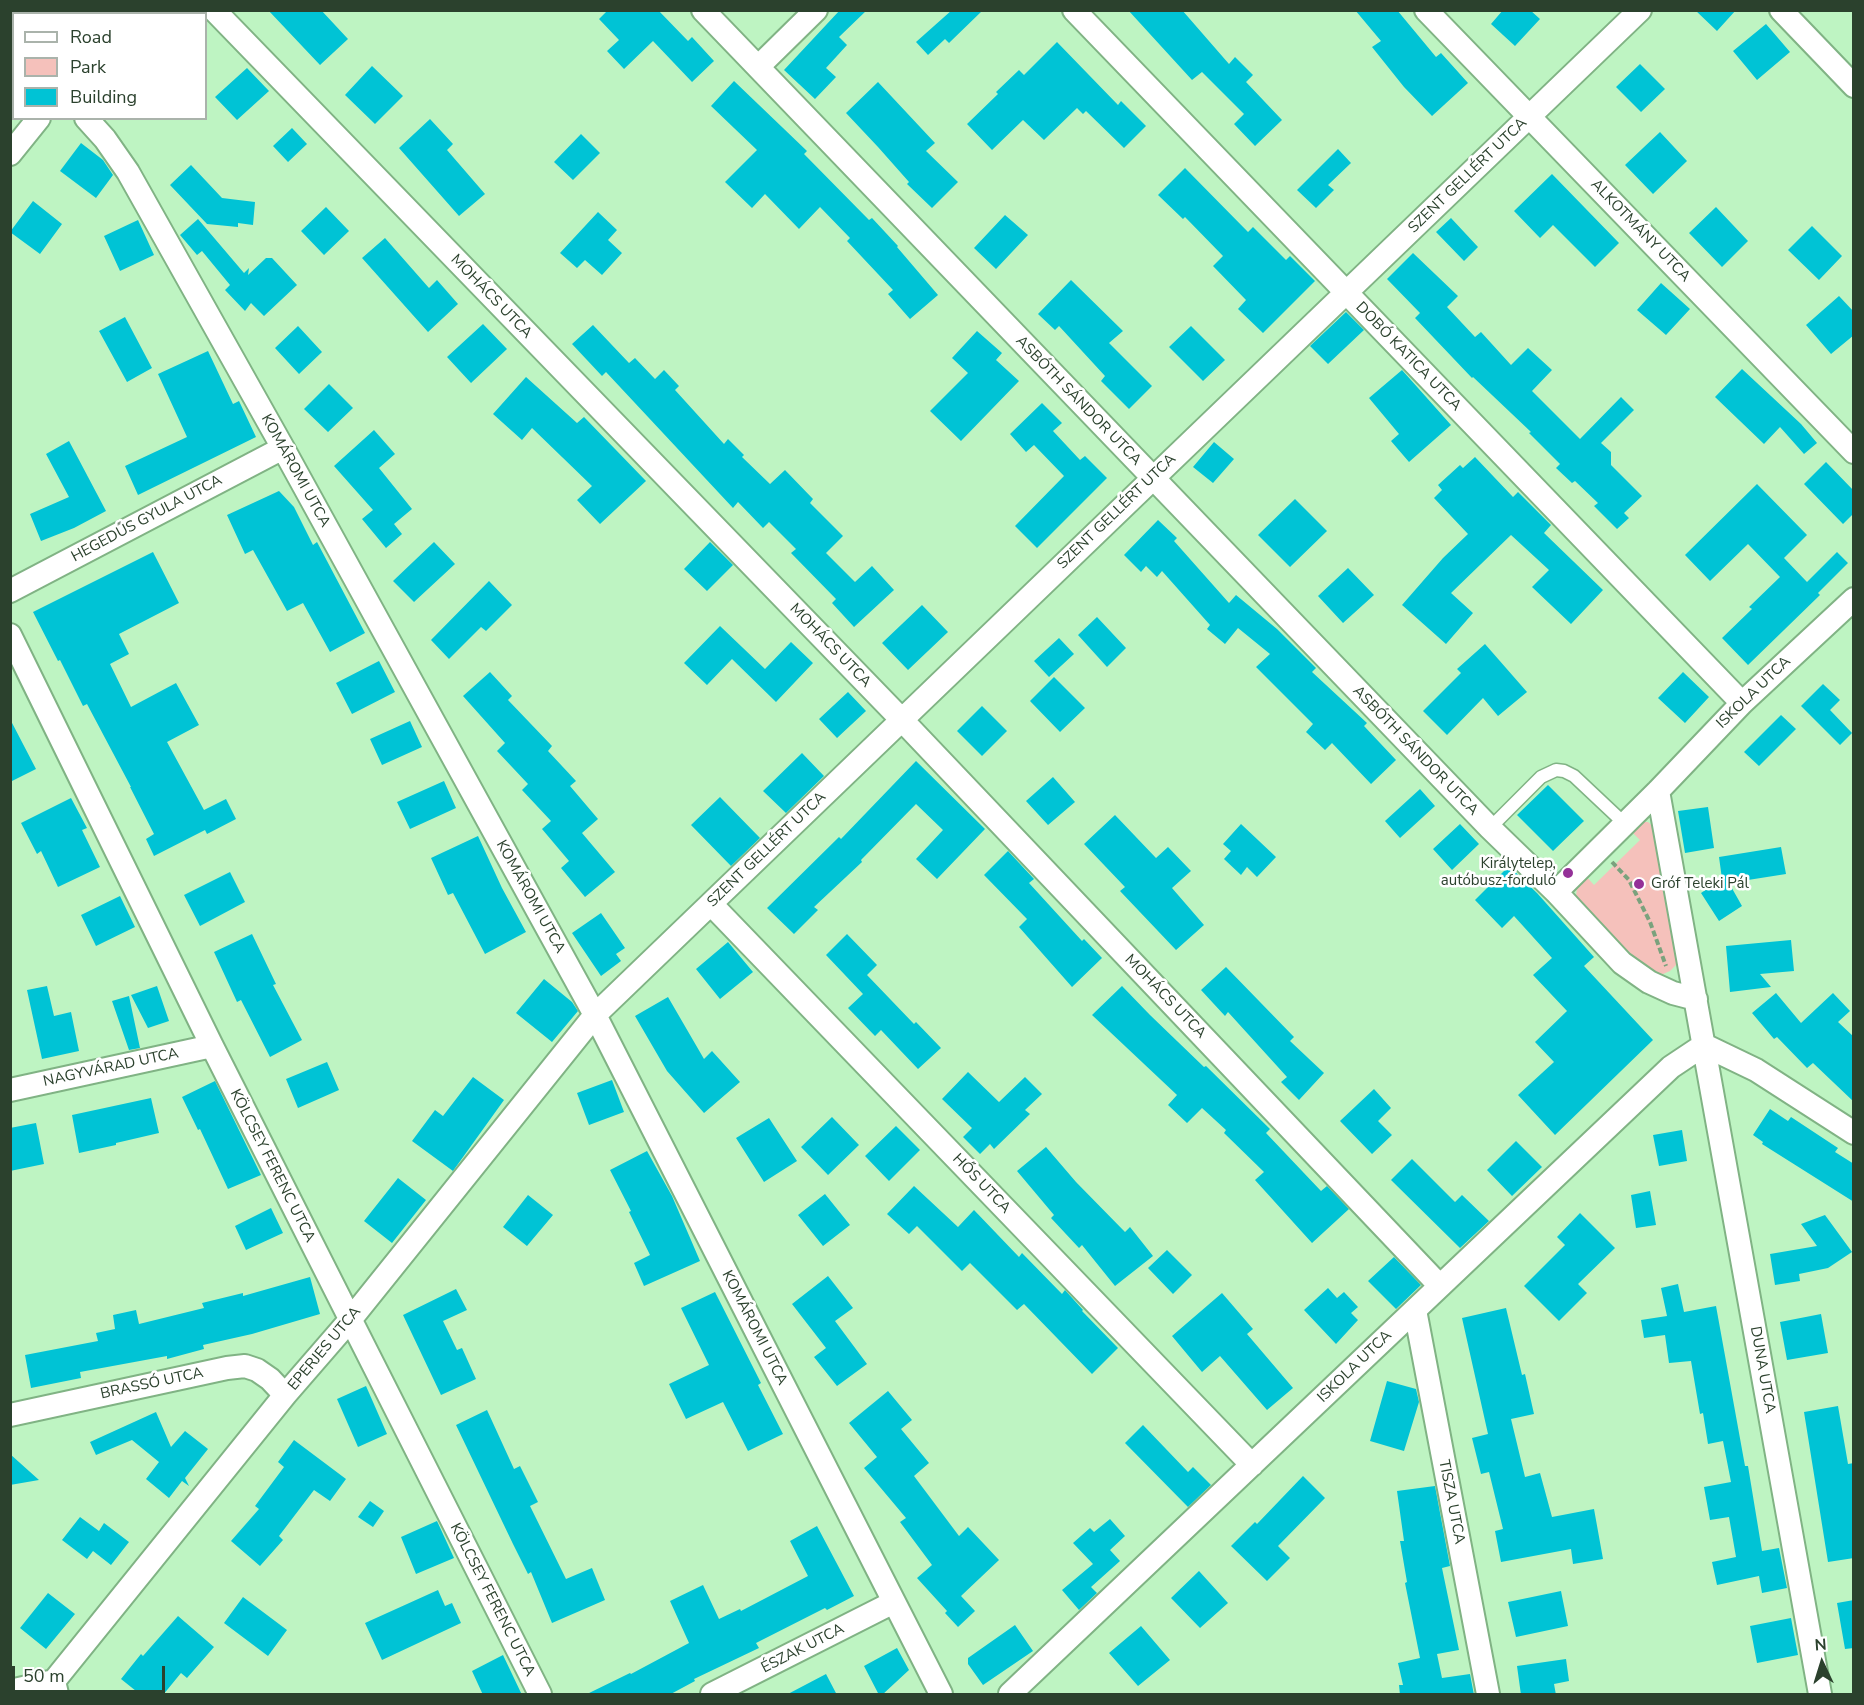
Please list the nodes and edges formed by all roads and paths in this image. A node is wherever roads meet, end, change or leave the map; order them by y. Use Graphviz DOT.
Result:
graph roads {
  1 [pos="214,10"];
  2 [pos="703,10"];
  3 [pos="816,10"];
  4 [pos="1074,10"];
  5 [pos="1426,10"];
  6 [pos="1640,10"];
  7 [pos="1781,10"];
  8 [pos="758,67"];
  9 [pos="1854,86"];
  10 [pos="1529,117"];
  11 [pos="37,120"];
  12 [pos="88,120"];
  13 [pos="10,154"];
  14 [pos="1346,293"];
  15 [pos="283,448"];
  16 [pos="1854,452"];
  17 [pos="1152,478"];
  18 [pos="10,591"];
  19 [pos="1854,599"];
  20 [pos="10,635"];
  21 [pos="1742,703"];
  22 [pos="902,720"];
  23 [pos="1658,791"];
  24 [pos="1625,824"];
  25 [pos="1490,828"];
  26 [pos="1598,849"];
  27 [pos="1556,892"];
  28 [pos="711,904"];
  29 [pos="1673,993"];
  30 [pos="1696,999"];
  31 [pos="595,1015"];
  32 [pos="1704,1045"];
  33 [pos="212,1046"];
  34 [pos="10,1090"];
  35 [pos="1854,1133"];
  36 [pos="1440,1286"];
  37 [pos="1415,1310"];
  38 [pos="350,1320"];
  39 [pos="285,1395"];
  40 [pos="10,1415"];
  41 [pos="1252,1465"];
  42 [pos="894,1602"];
  43 [pos="55,1688"];
  44 [pos="10,1692"];
  45 [pos="540,1695"];
  46 [pos="711,1695"];
  47 [pos="941,1695"];
  48 [pos="1010,1695"];
  49 [pos="1488,1695"];
  50 [pos="1820,1695"];
  1 -- 22 [label="street, MOHÁCS UTCA"];
  2 -- 8 [label="street, ASBÓTH SÁNDOR UTCA"];
  3 -- 8 [label="street"];
  4 -- 14 [label="street, DOBÓ KATICA UTCA"];
  5 -- 10 [label="street, ALKOTMÁNY UTCA"];
  6 -- 10 [label="street, SZENT GELLÉRT UTCA"];
  7 -- 9 [label="street"];
  8 -- 17 [label="street, ASBÓTH SÁNDOR UTCA"];
  10 -- 14 [label="street, SZENT GELLÉRT UTCA"];
  10 -- 16 [label="street, ALKOTMÁNY UTCA"];
  11 -- 13 [label="street"];
  12 -- 15 [label="street, KOMÁROMI UTCA"];
  14 -- 17 [label="street, SZENT GELLÉRT UTCA"];
  14 -- 21 [label="street, DOBÓ KATICA UTCA"];
  15 -- 18 [label="street, HEGEDŰS GYULA UTCA"];
  15 -- 31 [label="street, KOMÁROMI UTCA"];
  17 -- 22 [label="street, SZENT GELLÉRT UTCA"];
  17 -- 25 [label="street, ASBÓTH SÁNDOR UTCA"];
  19 -- 21 [label="street, ISKOLA UTCA"];
  20 -- 33 [label="street, KÖLCSEY FERENC UTCA"];
  21 -- 23 [label="street, ISKOLA UTCA"];
  22 -- 28 [label="street, SZENT GELLÉRT UTCA"];
  22 -- 36 [label="street, MOHÁCS UTCA"];
  23 -- 24 [label="street, ISKOLA UTCA"];
  23 -- 30 [label="street, DUNA UTCA"];
  24 -- 25 [label="lane"];
  24 -- 26 [label="street, ISKOLA UTCA"];
  25 -- 27 [label="street, ASBÓTH SÁNDOR UTCA"];
  26 -- 27 [label="street, ISKOLA UTCA"];
  26 -- 29 [label="path"];
  27 -- 29 [label="street, ASBÓTH SÁNDOR UTCA"];
  28 -- 31 [label="street, SZENT GELLÉRT UTCA"];
  28 -- 41 [label="street, HŐS UTCA"];
  29 -- 30 [label="street, ASBÓTH SÁNDOR UTCA"];
  30 -- 32 [label="street, DUNA UTCA"];
  31 -- 38 [label="street, EPERJES UTCA"];
  31 -- 42 [label="street, KOMÁROMI UTCA"];
  32 -- 35 [label="street"];
  32 -- 36 [label="street, ISKOLA UTCA"];
  32 -- 50 [label="street, DUNA UTCA"];
  33 -- 34 [label="street, NAGYVÁRAD UTCA"];
  33 -- 38 [label="street, KÖLCSEY FERENC UTCA"];
  36 -- 37 [label="street, ISKOLA UTCA"];
  37 -- 41 [label="street, ISKOLA UTCA"];
  37 -- 49 [label="street, TISZA UTCA"];
  38 -- 39 [label="street, EPERJES UTCA"];
  38 -- 45 [label="street, KÖLCSEY FERENC UTCA"];
  39 -- 40 [label="street, BRASSÓ UTCA"];
  39 -- 43 [label="street, EPERJES UTCA"];
  41 -- 48 [label="street, ISKOLA UTCA"];
  42 -- 46 [label="street, ÉSZAK UTCA"];
  42 -- 47 [label="street, KOMÁROMI UTCA"];
  43 -- 44 [label="street"];
}
